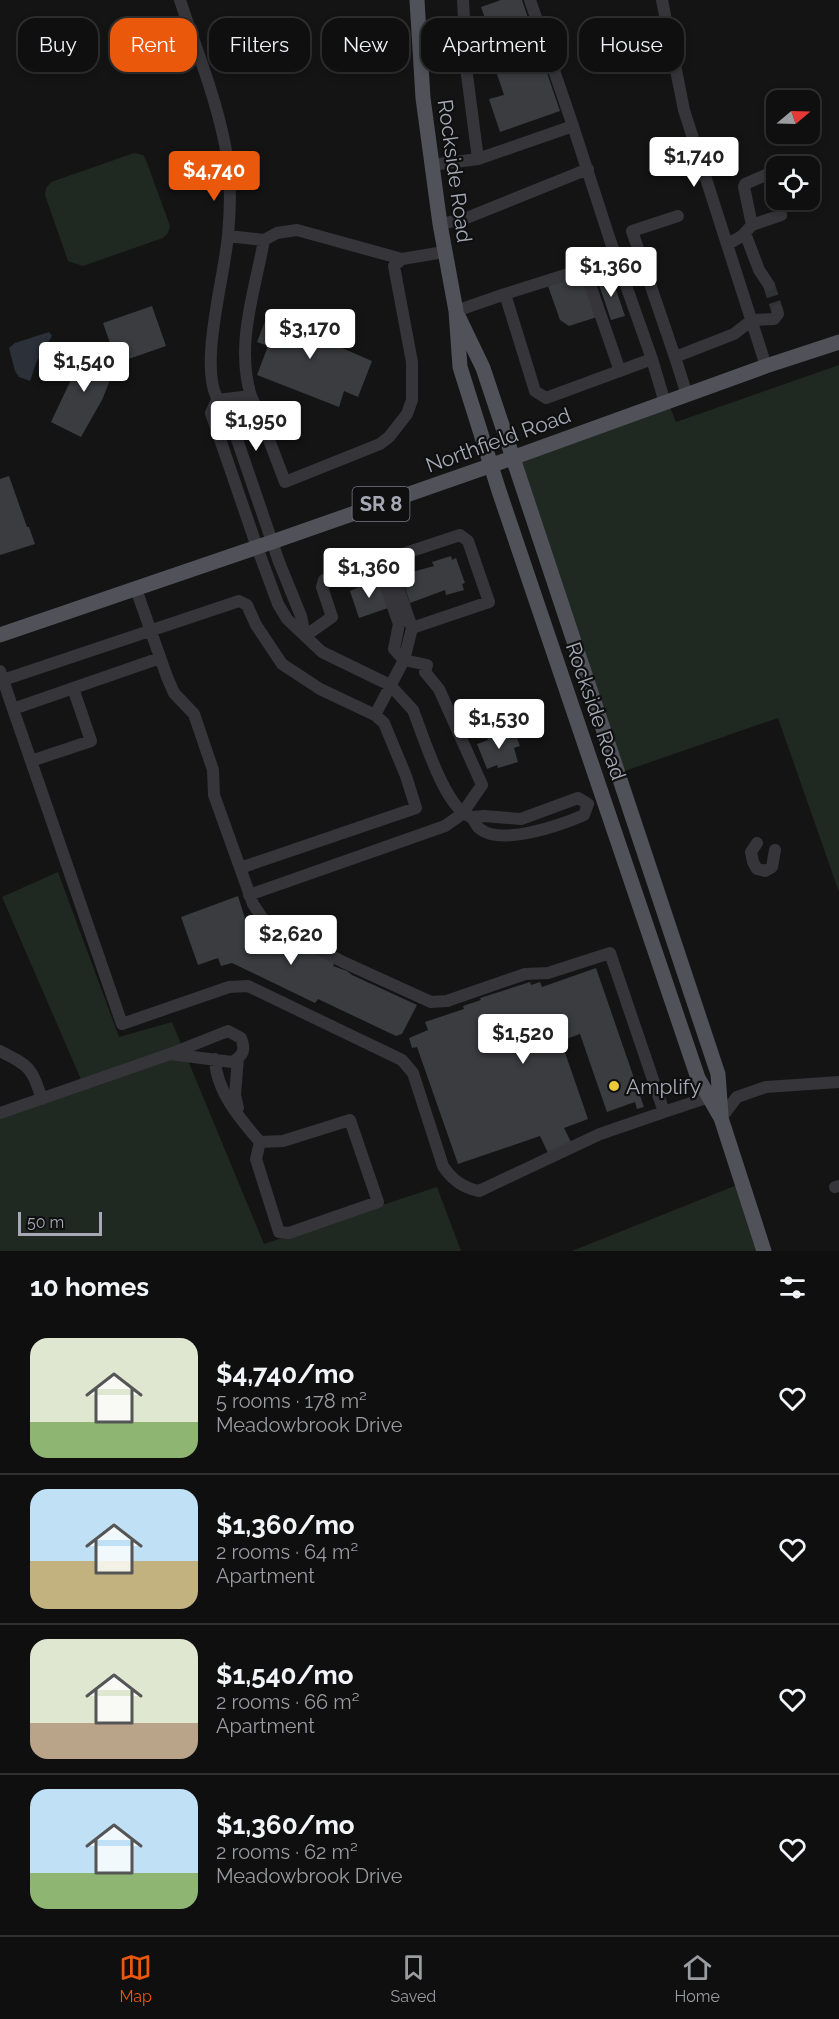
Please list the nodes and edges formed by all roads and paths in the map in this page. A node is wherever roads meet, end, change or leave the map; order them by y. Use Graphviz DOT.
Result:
graph roads {
  1 [pos="180,0"];
  2 [pos="417,0"];
  3 [pos="463,0"];
  4 [pos="530,0"];
  5 [pos="662,0"];
  6 [pos="573,126"];
  7 [pos="478,159"];
  8 [pos="431,165"];
  9 [pos="588,169"];
  10 [pos="766,175"];
  11 [pos="780,210"];
  12 [pos="678,216"];
  13 [pos="440,224"];
  14 [pos="748,229"];
  15 [pos="228,236"];
  16 [pos="264,240"];
  17 [pos="728,244"];
  18 [pos="444,252"];
  19 [pos="402,259"];
  20 [pos="769,285"];
  21 [pos="505,294"];
  22 [pos="456,310"];
  23 [pos="777,310"];
  24 [pos="752,320"];
  25 [pos="839,342"];
  26 [pos="675,357"];
  27 [pos="652,359"];
  28 [pos="766,366"];
  29 [pos="620,371"];
  30 [pos="687,395"];
  31 [pos="251,396"];
  32 [pos="217,400"];
  33 [pos="665,403"];
  34 [pos="513,458"];
  35 [pos="491,466"];
  36 [pos="264,545"];
  37 [pos="383,560"];
  38 [pos="136,589"];
  39 [pos="412,628"];
  40 [pos="150,630"];
  41 [pos="0,635"];
  42 [pos="305,636"];
  43 [pos="160,658"];
  44 [pos="404,660"];
  45 [pos="2,675"];
  46 [pos="390,685"];
  47 [pos="73,688"];
  48 [pos="13,709"];
  49 [pos="375,715"];
  50 [pos="32,761"];
  51 [pos="624,792"];
  52 [pos="604,799"];
  53 [pos="588,804"];
  54 [pos="467,816"];
  55 [pos="757,843"];
  56 [pos="775,850"];
  57 [pos="240,868"];
  58 [pos="249,895"];
  59 [pos="0,1051"];
  60 [pos="170,1054"];
  61 [pos="238,1058"];
  62 [pos="214,1059"];
  63 [pos="839,1082"];
  64 [pos="709,1097"];
  65 [pos="42,1099"];
  66 [pos="664,1112"];
  67 [pos="0,1113"];
  68 [pos="239,1118"];
  69 [pos="721,1118"];
  70 [pos="260,1142"];
  71 [pos="764,1251"];
  1 -- 15 [label="street"];
  2 -- 8 [label="main road, Rockside Road"];
  3 -- 7 [label="street"];
  4 -- 6 [label="street"];
  5 -- 17 [label="street"];
  6 -- 7 [label="street"];
  6 -- 9 [label="street"];
  7 -- 8 [label="street"];
  8 -- 13 [label="main road, Rockside Road"];
  9 -- 13 [label="street"];
  9 -- 27 [label="street"];
  10 -- 14 [label="street"];
  11 -- 14 [label="street"];
  12 -- 26 [label="street"];
  13 -- 18 [label="main road, Rockside Road"];
  14 -- 17 [label="street"];
  14 -- 20 [label="street"];
  15 -- 16 [label="street"];
  15 -- 32 [label="street"];
  16 -- 19 [label="street"];
  16 -- 31 [label="street"];
  17 -- 24 [label="street"];
  18 -- 19 [label="street"];
  18 -- 22 [label="main road, Rockside Road"];
  19 -- 31 [label="street"];
  21 -- 22 [label="street"];
  21 -- 29 [label="street"];
  21 -- 29 [label="street"];
  22 -- 34 [label="main road, Rockside Road"];
  22 -- 35 [label="main road, Rockside Road"];
  23 -- 24 [label="street"];
  24 -- 26 [label="street"];
  24 -- 28 [label="street"];
  25 -- 28 [label="main road, Northfield Road / SR 8"];
  26 -- 30 [label="street"];
  27 -- 29 [label="street"];
  27 -- 33 [label="street"];
  28 -- 30 [label="main road, Northfield Road / SR 8"];
  30 -- 33 [label="main road, Northfield Road / SR 8"];
  31 -- 32 [label="street"];
  32 -- 36 [label="street"];
  33 -- 34 [label="main road, Northfield Road / SR 8"];
  34 -- 35 [label="main road, Northfield Road / SR 8"];
  34 -- 51 [label="main road, Rockside Road"];
  35 -- 36 [label="main road, Northfield Road / SR 8"];
  35 -- 52 [label="main road, Rockside Road"];
  36 -- 38 [label="main road, Northfield Road / SR 8"];
  36 -- 42 [label="street"];
  37 -- 39 [label="street"];
  37 -- 39 [label="street"];
  37 -- 42 [label="street"];
  37 -- 44 [label="street"];
  38 -- 40 [label="street"];
  38 -- 41 [label="main road, Northfield Road / SR 8"];
  39 -- 44 [label="street"];
  40 -- 43 [label="street"];
  40 -- 45 [label="street"];
  40 -- 49 [label="street"];
  42 -- 46 [label="street"];
  43 -- 47 [label="street"];
  43 -- 57 [label="street"];
  44 -- 46 [label="street"];
  44 -- 54 [label="street"];
  45 -- 48 [label="street"];
  46 -- 49 [label="street"];
  46 -- 54 [label="street"];
  47 -- 48 [label="street"];
  47 -- 50 [label="street"];
  48 -- 50 [label="street"];
  49 -- 57 [label="street"];
  50 -- 66 [label="street"];
  51 -- 52 [label="street"];
  51 -- 69 [label="main road, Rockside Road"];
  52 -- 53 [label="street"];
  52 -- 64 [label="main road, Rockside Road"];
  53 -- 54 [label="street"];
  53 -- 54 [label="street"];
  54 -- 58 [label="street"];
  55 -- 56 [label="street"];
  57 -- 58 [label="street"];
  58 -- 66 [label="street"];
  59 -- 65 [label="street"];
  60 -- 61 [label="street"];
  60 -- 62 [label="street"];
  60 -- 65 [label="street"];
  61 -- 62 [label="street"];
  61 -- 68 [label="street"];
  62 -- 68 [label="street"];
  63 -- 69 [label="street"];
  64 -- 66 [label="street"];
  64 -- 69 [label="main road, Rockside Road"];
  65 -- 67 [label="street"];
  68 -- 70 [label="street"];
  69 -- 71 [label="main road, Rockside Road"];
  70 -- 70 [label="street"];
}
